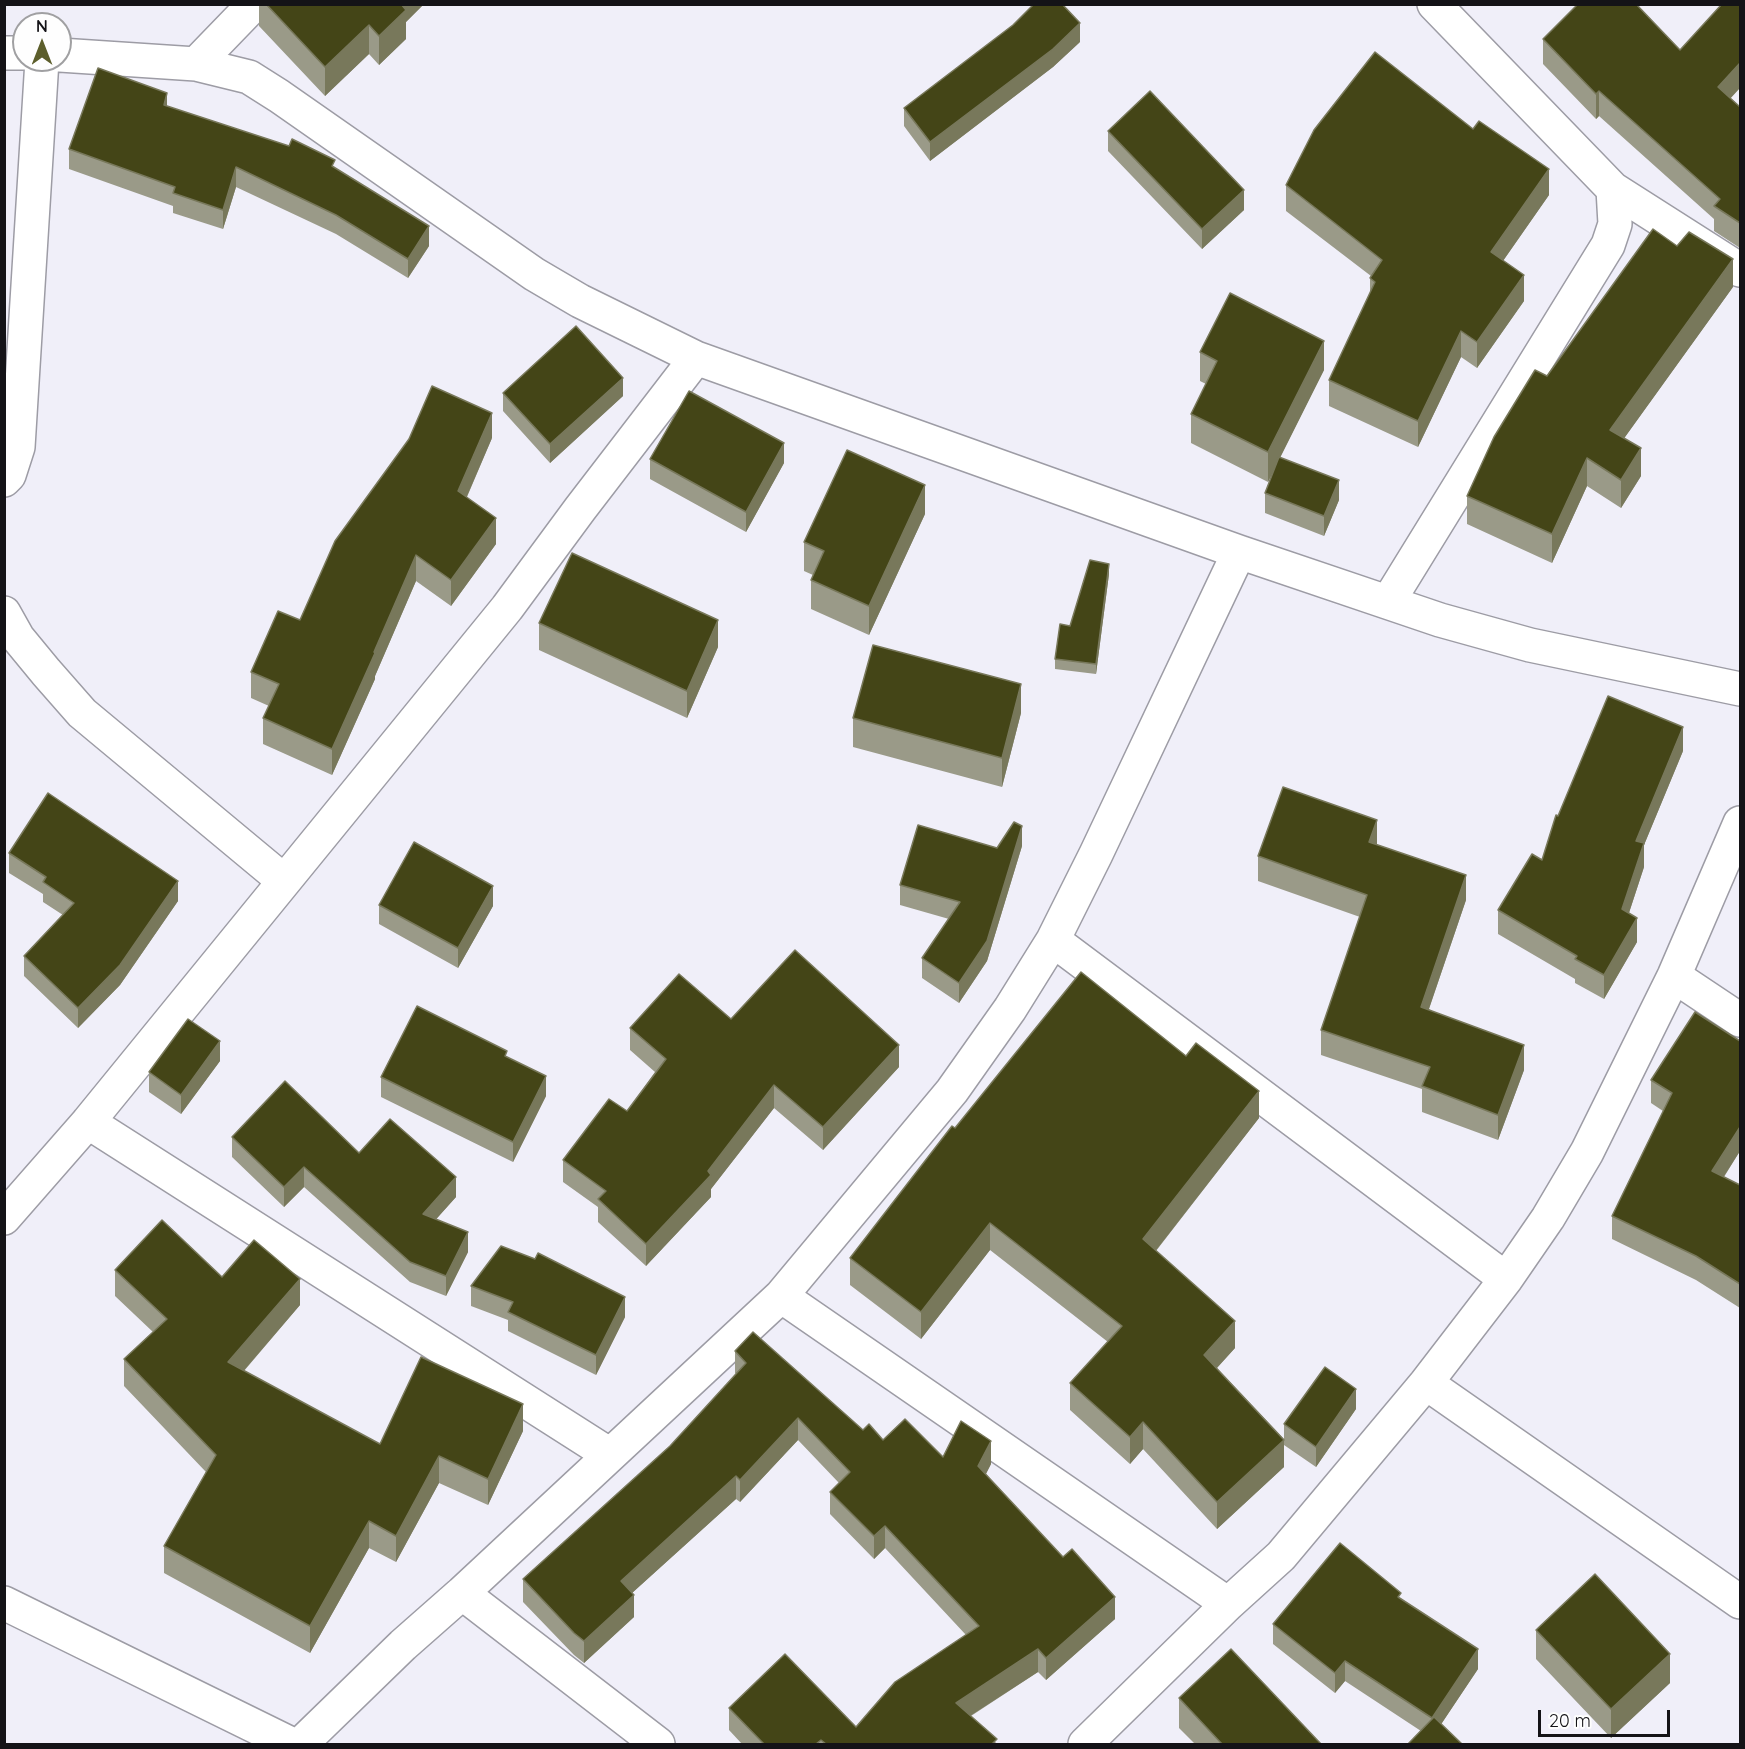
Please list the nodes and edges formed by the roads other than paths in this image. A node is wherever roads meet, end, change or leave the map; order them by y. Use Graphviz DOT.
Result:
graph roads {
  1 [pos="254,4"];
  2 [pos="1434,4"];
  3 [pos="72,56"];
  4 [pos="196,64"];
  5 [pos="41,72"];
  6 [pos="1613,189"];
  7 [pos="1740,270"];
  8 [pos="696,358"];
  9 [pos="4,480"];
  10 [pos="1239,552"];
  11 [pos="1388,602"];
  12 [pos="4,613"];
  13 [pos="1740,689"];
  14 [pos="1740,823"];
  15 [pos="284,881"];
  16 [pos="1053,940"];
  17 [pos="1674,976"];
  18 [pos="1740,1020"];
  19 [pos="88,1122"];
  20 [pos="4,1218"];
  21 [pos="1506,1279"];
  22 [pos="781,1296"];
  23 [pos="1426,1383"];
  24 [pos="610,1455"];
  25 [pos="462,1593"];
  26 [pos="1740,1602"];
  27 [pos="4,1603"];
  28 [pos="1228,1604"];
  29 [pos="291,1744"];
  30 [pos="301,1744"];
  31 [pos="658,1744"];
  32 [pos="1086,1744"];
  1 -- 4 [label="street"];
  2 -- 6 [label="street"];
  3 -- 4 [label="street"];
  4 -- 8 [label="street"];
  5 -- 9 [label="street"];
  6 -- 7 [label="street"];
  6 -- 11 [label="street"];
  8 -- 10 [label="street"];
  8 -- 15 [label="street"];
  10 -- 11 [label="street"];
  10 -- 16 [label="street"];
  11 -- 13 [label="street"];
  12 -- 15 [label="street"];
  14 -- 17 [label="street"];
  15 -- 19 [label="street"];
  16 -- 21 [label="street"];
  16 -- 22 [label="street"];
  17 -- 18 [label="street"];
  17 -- 21 [label="street"];
  19 -- 20 [label="street"];
  19 -- 24 [label="street"];
  21 -- 23 [label="street"];
  22 -- 24 [label="street"];
  22 -- 28 [label="street"];
  23 -- 26 [label="street"];
  23 -- 28 [label="street"];
  24 -- 25 [label="street"];
  25 -- 30 [label="street"];
  25 -- 31 [label="street"];
  27 -- 29 [label="street"];
  28 -- 32 [label="street"];
}
